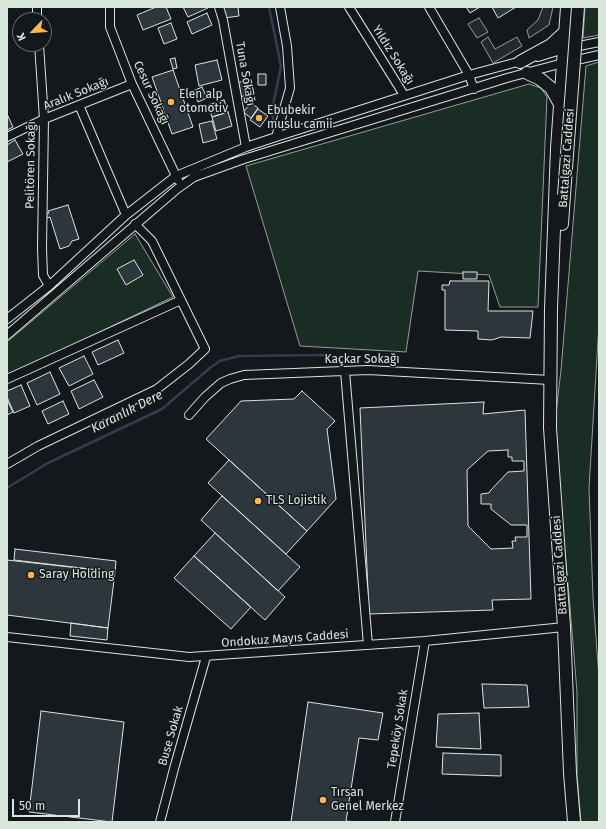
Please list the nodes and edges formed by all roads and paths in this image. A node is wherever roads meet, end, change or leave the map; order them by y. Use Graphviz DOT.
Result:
graph roads {
  1 [pos="110,7"];
  2 [pos="219,7"];
  3 [pos="280,7"];
  4 [pos="349,7"];
  5 [pos="429,7"];
  6 [pos="567,7"];
  7 [pos="578,7"];
  8 [pos="565,32"];
  9 [pos="599,42"];
  10 [pos="564,49"];
  11 [pos="40,52"];
  12 [pos="599,55"];
  13 [pos="520,62"];
  14 [pos="563,63"];
  15 [pos="527,73"];
  16 [pos="469,75"];
  17 [pos="132,84"];
  18 [pos="474,89"];
  19 [pos="404,96"];
  20 [pos="560,104"];
  21 [pos="80,105"];
  22 [pos="44,119"];
  23 [pos="7,137"];
  24 [pos="276,137"];
  25 [pos="246,147"];
  26 [pos="176,176"];
  27 [pos="181,186"];
  28 [pos="126,216"];
  29 [pos="135,224"];
  30 [pos="49,286"];
  31 [pos="181,300"];
  32 [pos="551,309"];
  33 [pos="7,319"];
  34 [pos="7,335"];
  35 [pos="345,371"];
  36 [pos="7,379"];
  37 [pos="550,380"];
  38 [pos="188,415"];
  39 [pos="7,464"];
  40 [pos="564,627"];
  41 [pos="7,638"];
  42 [pos="425,641"];
  43 [pos="368,645"];
  44 [pos="206,656"];
  45 [pos="160,822"];
  46 [pos="395,822"];
  47 [pos="574,822"];
  1 -- 17 [label="street, Cesur Sokağı"];
  2 -- 25 [label="street, Tuna Sokağı"];
  3 -- 24 [label="street"];
  4 -- 19 [label="street, Yıldız Sokağı"];
  5 -- 16 [label="street"];
  6 -- 8 [label="main road, Battalgazi Caddesi"];
  7 -- 32 [label="main road, Battalgazi Caddesi, bridge"];
  8 -- 10 [label="main road, Battalgazi Caddesi"];
  8 -- 13 [label="main road"];
  9 -- 10 [label="street"];
  10 -- 13 [label="street"];
  10 -- 14 [label="main road, Battalgazi Caddesi"];
  11 -- 22 [label="street, Pelitören Sokağı"];
  12 -- 14 [label="street"];
  13 -- 16 [label="street"];
  14 -- 15 [label="street"];
  14 -- 20 [label="main road, Battalgazi Caddesi"];
  15 -- 18 [label="street"];
  15 -- 20 [label="main road"];
  16 -- 18 [label="street"];
  16 -- 19 [label="street"];
  17 -- 21 [label="street, Aralık Sokağı"];
  17 -- 26 [label="street, Cesur Sokağı"];
  18 -- 27 [label="street"];
  19 -- 24 [label="street"];
  20 -- 32 [label="main road, Battalgazi Caddesi"];
  21 -- 22 [label="street, Aralık Sokağı"];
  21 -- 28 [label="street"];
  22 -- 23 [label="street, Aralık Sokağı"];
  22 -- 30 [label="street, Pelitören Sokağı"];
  24 -- 25 [label="street"];
  25 -- 26 [label="street"];
  26 -- 27 [label="street, Cesur Sokağı"];
  26 -- 28 [label="street"];
  27 -- 29 [label="street"];
  28 -- 30 [label="street"];
  29 -- 31 [label="street"];
  29 -- 34 [label="street"];
  30 -- 33 [label="street"];
  31 -- 36 [label="street"];
  31 -- 39 [label="street"];
  32 -- 37 [label="main road, Battalgazi Caddesi"];
  35 -- 37 [label="street, Kaçkar Sokağı"];
  35 -- 38 [label="street, Kaçkar Sokağı"];
  35 -- 43 [label="street"];
  37 -- 40 [label="main road, Battalgazi Caddesi"];
  40 -- 42 [label="street, Ondokuz Mayıs Caddesi"];
  40 -- 47 [label="main road, Battalgazi Caddesi"];
  41 -- 44 [label="street, Ondokuz Mayıs Caddesi"];
  42 -- 43 [label="street, Ondokuz Mayıs Caddesi"];
  42 -- 46 [label="street, Tepeköy Sokak"];
  43 -- 44 [label="street, Ondokuz Mayıs Caddesi"];
  44 -- 45 [label="street, Buse Sokak"];
}
